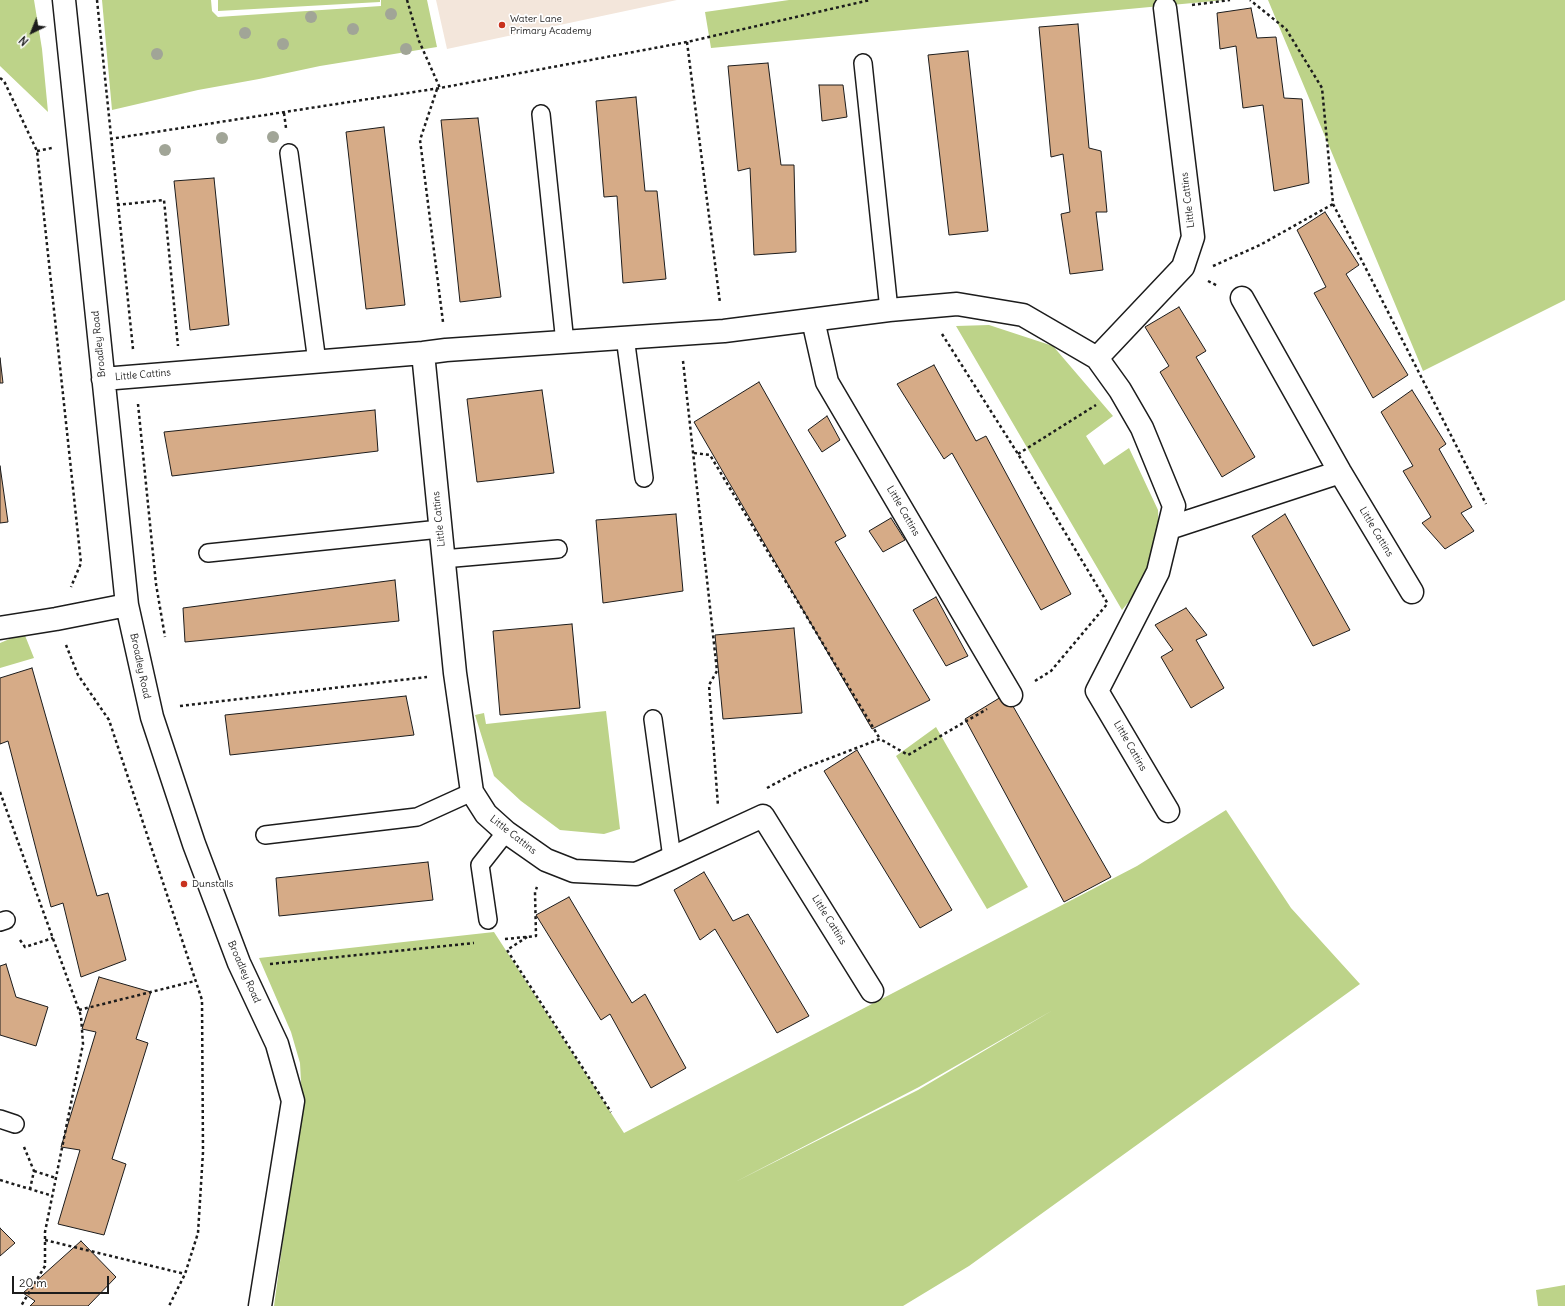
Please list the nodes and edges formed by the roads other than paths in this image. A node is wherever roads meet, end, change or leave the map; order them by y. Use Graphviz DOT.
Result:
graph roads {
  1 [pos="64,0"];
  2 [pos="1165,8"];
  3 [pos="864,63"];
  4 [pos="541,114"];
  5 [pos="289,153"];
  6 [pos="1242,298"];
  7 [pos="889,310"];
  8 [pos="813,320"];
  9 [pos="625,337"];
  10 [pos="565,343"];
  11 [pos="423,353"];
  12 [pos="1097,358"];
  13 [pos="317,362"];
  14 [pos="103,379"];
  15 [pos="1340,472"];
  16 [pos="644,478"];
  17 [pos="1169,528"];
  18 [pos="440,530"];
  19 [pos="558,549"];
  20 [pos="208,553"];
  21 [pos="443,559"];
  22 [pos="1412,592"];
  23 [pos="127,605"];
  24 [pos="0,628"];
  25 [pos="1011,695"];
  26 [pos="654,719"];
  27 [pos="472,792"];
  28 [pos="1168,811"];
  29 [pos="506,832"];
  30 [pos="265,835"];
  31 [pos="672,858"];
  32 [pos="488,920"];
  33 [pos="872,990"];
  34 [pos="260,1306"];
  1 -- 14 [label="street, Broadley Road"];
  2 -- 12 [label="street, Little Cattins"];
  3 -- 7 [label="lane"];
  4 -- 10 [label="lane"];
  5 -- 13 [label="lane"];
  6 -- 15 [label="street, Little Cattins"];
  7 -- 8 [label="street, Little Cattins"];
  7 -- 12 [label="street, Little Cattins"];
  8 -- 9 [label="street, Little Cattins"];
  8 -- 25 [label="street, Little Cattins"];
  9 -- 10 [label="street, Little Cattins"];
  9 -- 16 [label="lane"];
  10 -- 11 [label="street, Little Cattins"];
  11 -- 13 [label="street, Little Cattins"];
  11 -- 18 [label="street, Little Cattins"];
  12 -- 17 [label="street, Little Cattins"];
  13 -- 14 [label="street, Little Cattins"];
  14 -- 23 [label="street, Broadley Road"];
  15 -- 17 [label="street"];
  15 -- 22 [label="street, Little Cattins"];
  17 -- 28 [label="street, Little Cattins"];
  18 -- 20 [label="lane"];
  18 -- 21 [label="street, Little Cattins"];
  19 -- 21 [label="lane"];
  21 -- 27 [label="street, Little Cattins"];
  23 -- 24 [label="street"];
  23 -- 34 [label="street, Broadley Road"];
  26 -- 31 [label="lane"];
  27 -- 29 [label="street, Little Cattins"];
  27 -- 30 [label="lane"];
  29 -- 31 [label="street, Little Cattins"];
  29 -- 32 [label="lane"];
  31 -- 33 [label="street, Little Cattins"];
}
